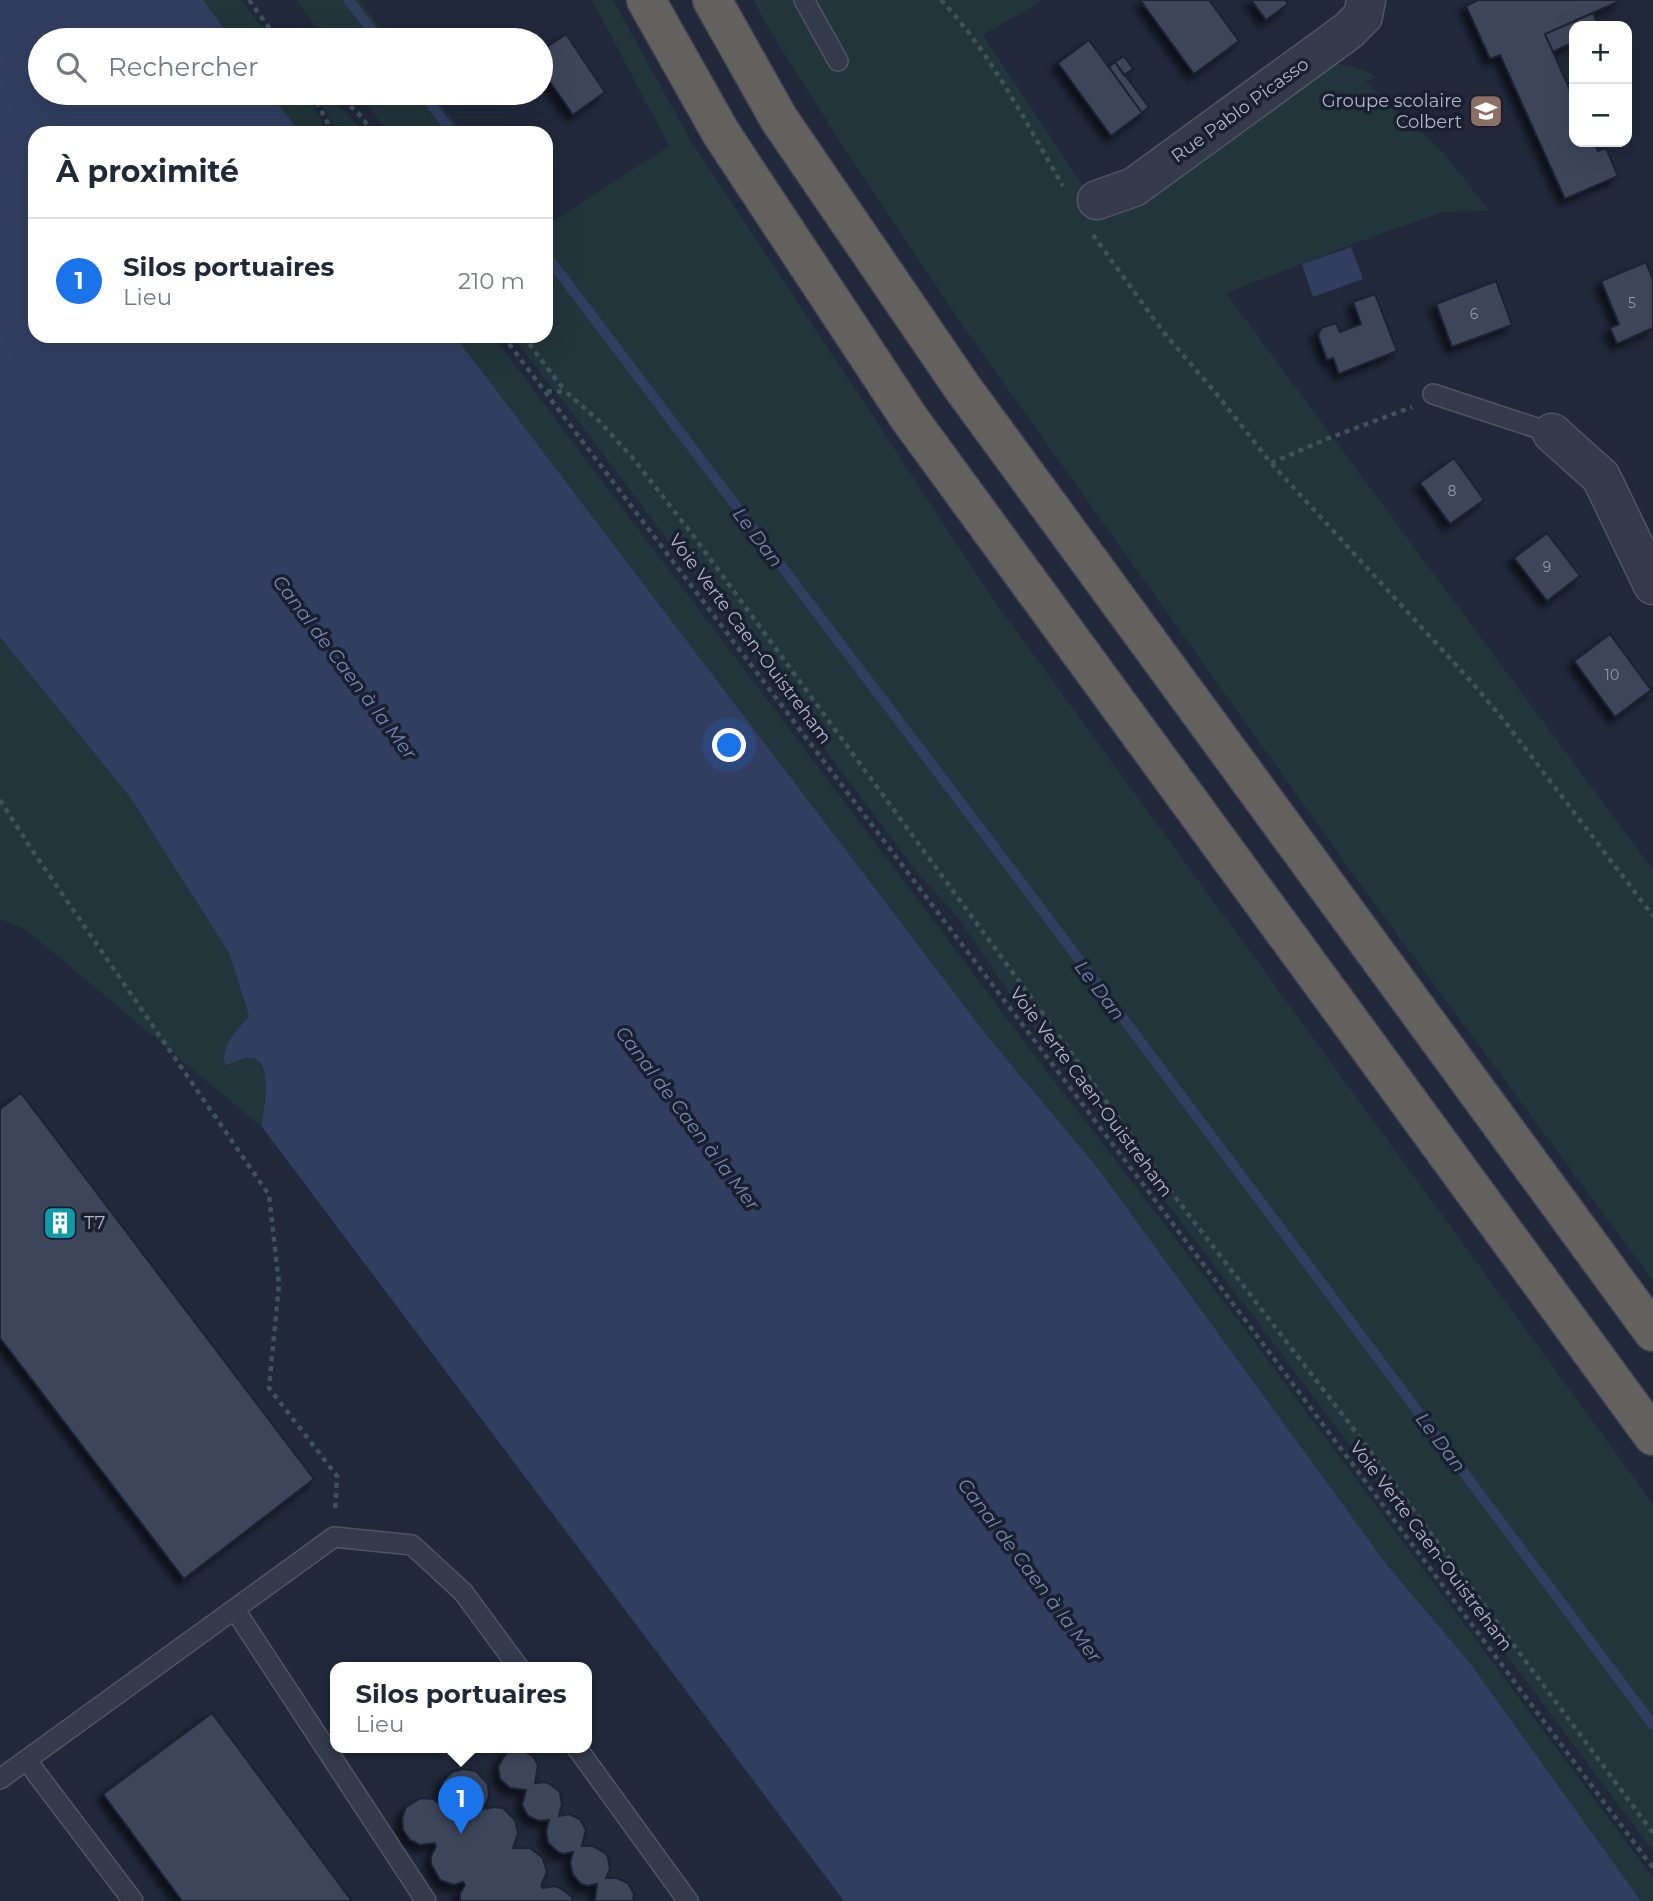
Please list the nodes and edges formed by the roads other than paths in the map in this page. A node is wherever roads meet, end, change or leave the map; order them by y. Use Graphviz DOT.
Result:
graph roads {
  1 [pos="646,0"];
  2 [pos="712,0"];
  3 [pos="804,0"];
  4 [pos="1366,0"];
  5 [pos="838,61"];
  6 [pos="1083,206"];
  7 [pos="1433,394"];
  8 [pos="1552,433"];
  9 [pos="1653,585"];
  10 [pos="1653,1332"];
  11 [pos="1653,1436"];
  12 [pos="235,1610"];
  13 [pos="515,1662"];
  14 [pos="581,1753"];
  15 [pos="27,1760"];
  16 [pos="0,1779"];
  17 [pos="133,1901"];
  18 [pos="426,1901"];
  19 [pos="688,1901"];
  1 -- 11 [label="highway"];
  2 -- 10 [label="highway"];
  3 -- 5 [label="lane"];
  4 -- 6 [label="street, Rue Pablo Picasso"];
  7 -- 8 [label="lane"];
  8 -- 9 [label="street"];
  12 -- 13 [label="lane"];
  12 -- 15 [label="lane"];
  12 -- 18 [label="lane"];
  14 -- 19 [label="lane"];
  15 -- 16 [label="lane"];
  15 -- 17 [label="lane"];
}
